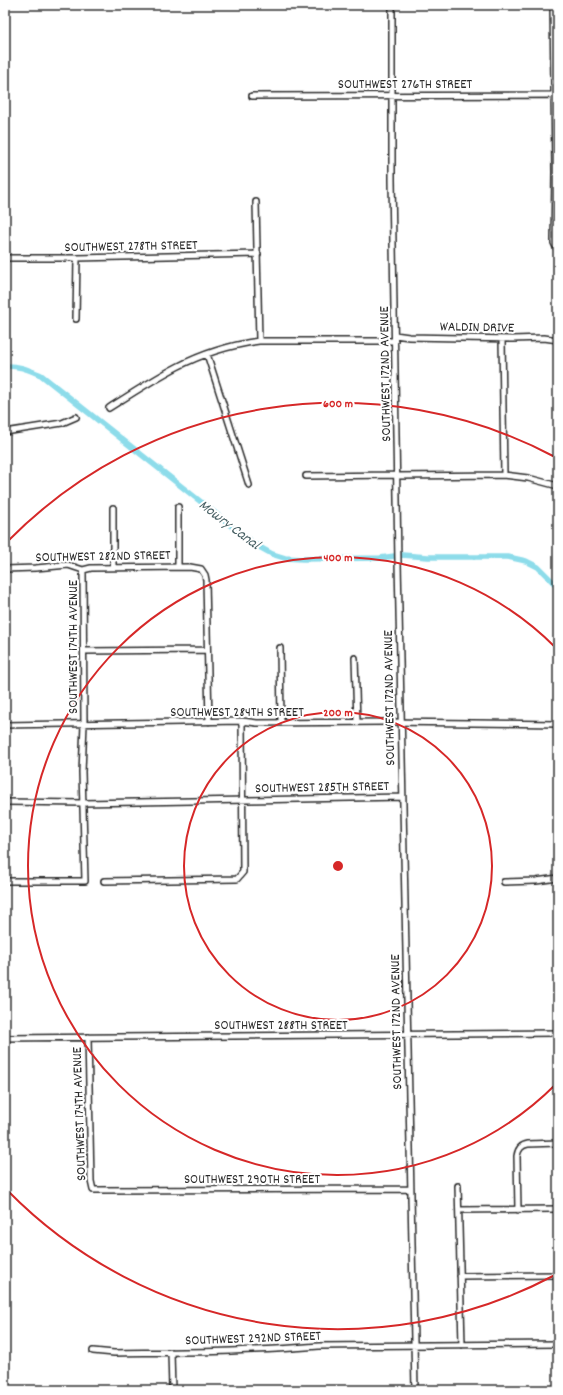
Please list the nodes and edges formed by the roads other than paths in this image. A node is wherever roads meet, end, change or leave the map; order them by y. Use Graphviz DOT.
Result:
graph roads {
  1 [pos="392,5"];
  2 [pos="553,5"];
  3 [pos="392,95"];
  4 [pos="556,95"];
  5 [pos="252,96"];
  6 [pos="556,172"];
  7 [pos="256,202"];
  8 [pos="557,248"];
  9 [pos="258,254"];
  10 [pos="5,258"];
  11 [pos="77,258"];
  12 [pos="76,319"];
  13 [pos="395,335"];
  14 [pos="502,339"];
  15 [pos="558,340"];
  16 [pos="259,341"];
  17 [pos="395,341"];
  18 [pos="207,354"];
  19 [pos="109,408"];
  20 [pos="76,417"];
  21 [pos="5,432"];
  22 [pos="504,475"];
  23 [pos="306,476"];
  24 [pos="397,476"];
  25 [pos="249,485"];
  26 [pos="558,486"];
  27 [pos="178,507"];
  28 [pos="113,508"];
  29 [pos="178,566"];
  30 [pos="113,567"];
  31 [pos="5,569"];
  32 [pos="83,570"];
  33 [pos="280,648"];
  34 [pos="207,650"];
  35 [pos="84,651"];
  36 [pos="355,658"];
  37 [pos="242,721"];
  38 [pos="209,722"];
  39 [pos="281,722"];
  40 [pos="357,722"];
  41 [pos="401,722"];
  42 [pos="84,724"];
  43 [pos="558,724"];
  44 [pos="5,725"];
  45 [pos="402,797"];
  46 [pos="242,800"];
  47 [pos="5,802"];
  48 [pos="83,803"];
  49 [pos="558,878"];
  50 [pos="104,880"];
  51 [pos="5,881"];
  52 [pos="504,882"];
  53 [pos="558,1033"];
  54 [pos="407,1035"];
  55 [pos="88,1037"];
  56 [pos="5,1038"];
  57 [pos="558,1143"];
  58 [pos="458,1186"];
  59 [pos="410,1189"];
  60 [pos="93,1190"];
  61 [pos="558,1209"];
  62 [pos="459,1210"];
  63 [pos="518,1210"];
  64 [pos="558,1275"];
  65 [pos="460,1276"];
  66 [pos="558,1344"];
  67 [pos="414,1345"];
  68 [pos="462,1345"];
  69 [pos="93,1352"];
  70 [pos="171,1352"];
  71 [pos="172,1390"];
  72 [pos="415,1390"];
  1 -- 3 [label="street, SOUTHWEST 172ND AVENUE"];
  2 -- 4 [label="street"];
  3 -- 4 [label="street, SOUTHWEST 276TH STREET"];
  3 -- 5 [label="street, SOUTHWEST 276TH STREET"];
  3 -- 13 [label="street, SOUTHWEST 172ND AVENUE"];
  4 -- 6 [label="street"];
  6 -- 8 [label="street"];
  7 -- 9 [label="street"];
  9 -- 11 [label="street, SOUTHWEST 278TH STREET"];
  9 -- 16 [label="street"];
  10 -- 11 [label="street, SOUTHWEST 278TH STREET"];
  11 -- 12 [label="street"];
  13 -- 14 [label="street, WALDIN DRIVE"];
  13 -- 17 [label="street, SOUTHWEST 172ND AVENUE"];
  14 -- 15 [label="street, WALDIN DRIVE"];
  14 -- 22 [label="street"];
  16 -- 17 [label="street"];
  16 -- 18 [label="street"];
  17 -- 24 [label="street, SOUTHWEST 172ND AVENUE"];
  18 -- 19 [label="street"];
  18 -- 25 [label="street"];
  20 -- 21 [label="street"];
  22 -- 24 [label="street"];
  22 -- 26 [label="street"];
  23 -- 24 [label="street"];
  24 -- 41 [label="street, SOUTHWEST 172ND AVENUE"];
  27 -- 29 [label="street"];
  28 -- 30 [label="street"];
  29 -- 30 [label="street, SOUTHWEST 282ND STREET"];
  29 -- 34 [label="street, SOUTHWEST 282ND STREET"];
  30 -- 32 [label="street, SOUTHWEST 282ND STREET"];
  31 -- 32 [label="street, SOUTHWEST 282ND STREET"];
  32 -- 35 [label="street, SOUTHWEST 174TH AVENUE"];
  33 -- 39 [label="street"];
  34 -- 35 [label="street"];
  34 -- 38 [label="street"];
  35 -- 42 [label="street, SOUTHWEST 174TH AVENUE"];
  36 -- 40 [label="street"];
  37 -- 38 [label="street, SOUTHWEST 284TH STREET"];
  37 -- 39 [label="street, SOUTHWEST 284TH STREET"];
  37 -- 46 [label="street"];
  38 -- 42 [label="street, SOUTHWEST 284TH STREET"];
  39 -- 40 [label="street, SOUTHWEST 284TH STREET"];
  40 -- 41 [label="street, SOUTHWEST 284TH STREET"];
  41 -- 43 [label="street, SOUTHWEST 284TH STREET"];
  41 -- 45 [label="street, SOUTHWEST 172ND AVENUE"];
  42 -- 44 [label="street, SOUTHWEST 284TH STREET"];
  42 -- 48 [label="street, SOUTHWEST 174TH AVENUE"];
  45 -- 46 [label="street, SOUTHWEST 285TH STREET"];
  45 -- 54 [label="street, SOUTHWEST 172ND AVENUE"];
  46 -- 48 [label="street, SOUTHWEST 285TH STREET"];
  46 -- 50 [label="street"];
  47 -- 48 [label="street, SOUTHWEST 285TH STREET"];
  48 -- 51 [label="street, SOUTHWEST 174TH AVENUE"];
  49 -- 52 [label="street"];
  53 -- 54 [label="street, SOUTHWEST 288TH STREET"];
  54 -- 55 [label="street, SOUTHWEST 288TH STREET"];
  54 -- 59 [label="street, SOUTHWEST 172ND AVENUE"];
  55 -- 56 [label="street, SOUTHWEST 288TH STREET"];
  55 -- 60 [label="street, SOUTHWEST 174TH AVENUE"];
  57 -- 63 [label="street"];
  58 -- 62 [label="street"];
  59 -- 60 [label="street, SOUTHWEST 290TH STREET"];
  59 -- 67 [label="street, SOUTHWEST 172ND AVENUE"];
  61 -- 63 [label="street"];
  62 -- 63 [label="street"];
  62 -- 65 [label="street"];
  64 -- 65 [label="street"];
  65 -- 68 [label="street"];
  66 -- 68 [label="street, SOUTHWEST 292ND STREET"];
  67 -- 68 [label="street, SOUTHWEST 292ND STREET"];
  67 -- 70 [label="street, SOUTHWEST 292ND STREET"];
  67 -- 72 [label="street, SOUTHWEST 172ND AVENUE"];
  69 -- 70 [label="street, SOUTHWEST 292ND STREET"];
  70 -- 71 [label="street"];
}
